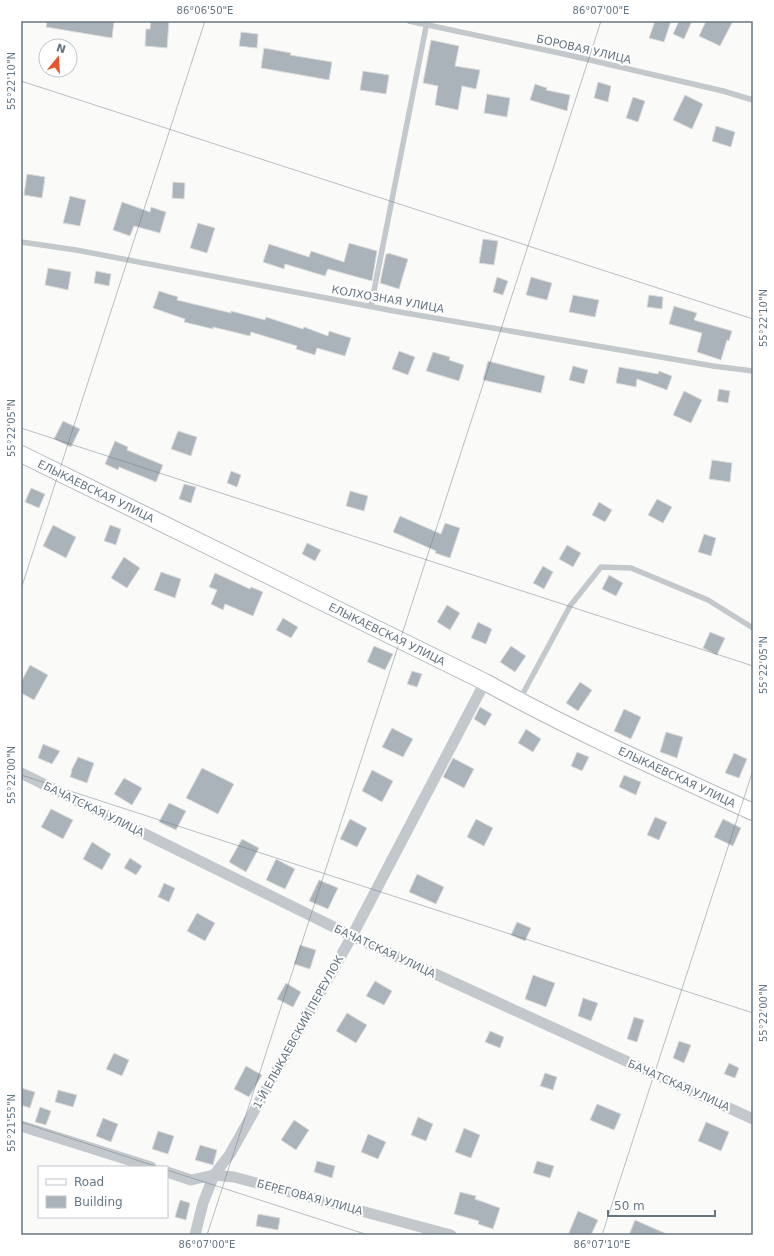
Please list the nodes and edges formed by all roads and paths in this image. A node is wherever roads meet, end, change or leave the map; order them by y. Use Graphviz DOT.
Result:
graph roads {
  1 [pos="409,21"];
  2 [pos="427,23"];
  3 [pos="753,100"];
  4 [pos="21,242"];
  5 [pos="371,306"];
  6 [pos="753,371"];
  7 [pos="21,454"];
  8 [pos="753,628"];
  9 [pos="485,682"];
  10 [pos="519,701"];
  11 [pos="21,773"];
  12 [pos="753,812"];
  13 [pos="352,936"];
  14 [pos="753,1119"];
  15 [pos="21,1126"];
  16 [pos="148,1166"];
  17 [pos="168,1172"];
  18 [pos="214,1175"];
  19 [pos="195,1235"];
  20 [pos="452,1235"];
  1 -- 2 [label="lane, БОРОВАЯ УЛИЦА"];
  2 -- 3 [label="lane, БОРОВАЯ УЛИЦА"];
  2 -- 5 [label="lane"];
  4 -- 5 [label="lane, КОЛХОЗНАЯ УЛИЦА"];
  5 -- 6 [label="lane, КОЛХОЗНАЯ УЛИЦА"];
  7 -- 9 [label="street, ЕЛЫКАЕВСКАЯ УЛИЦА"];
  8 -- 10 [label="lane"];
  9 -- 10 [label="street, ЕЛЫКАЕВСКАЯ УЛИЦА"];
  9 -- 13 [label="street, 1-Й ЕЛЫКАЕВСКИЙ ПЕРЕУЛОК"];
  10 -- 12 [label="street, ЕЛЫКАЕВСКАЯ УЛИЦА"];
  11 -- 13 [label="street, БАЧАТСКАЯ УЛИЦА"];
  13 -- 14 [label="street, БАЧАТСКАЯ УЛИЦА"];
  13 -- 18 [label="street, 1-Й ЕЛЫКАЕВСКИЙ ПЕРЕУЛОК"];
  15 -- 16 [label="street"];
  17 -- 18 [label="street, БЕРЕГОВАЯ УЛИЦА"];
  18 -- 19 [label="street, 1-Й ЕЛЫКАЕВСКИЙ ПЕРЕУЛОК"];
  18 -- 20 [label="street, БЕРЕГОВАЯ УЛИЦА"];
}
